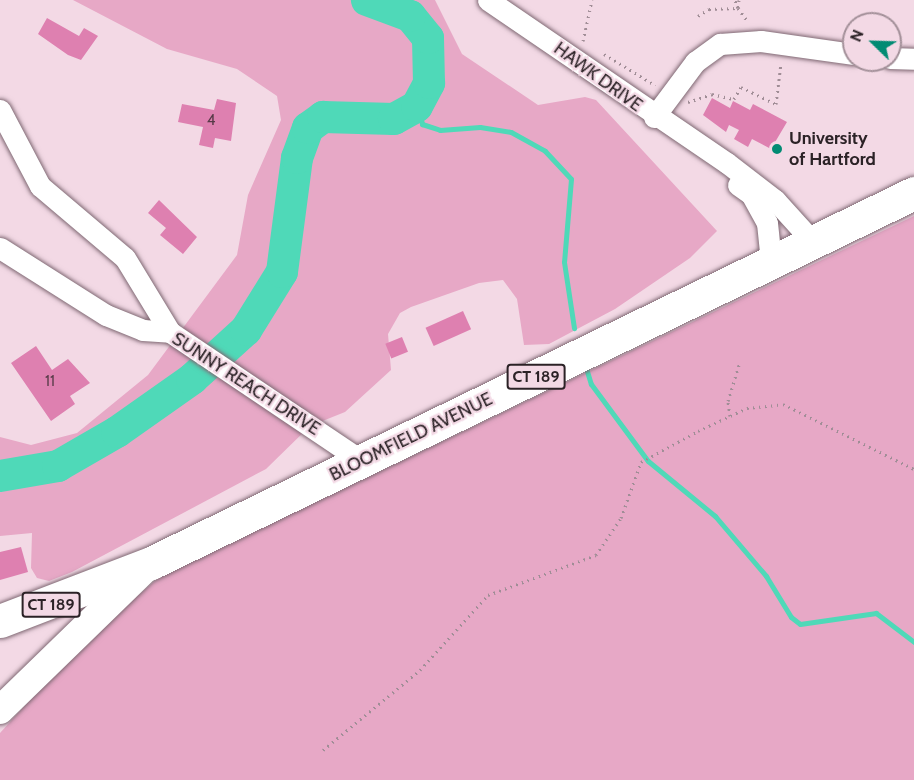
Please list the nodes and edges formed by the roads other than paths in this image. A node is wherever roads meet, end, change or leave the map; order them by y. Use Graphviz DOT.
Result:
graph roads {
  1 [pos="488,0"];
  2 [pos="842,52"];
  3 [pos="0,110"];
  4 [pos="654,117"];
  5 [pos="708,152"];
  6 [pos="914,193"];
  7 [pos="812,242"];
  8 [pos="0,248"];
  9 [pos="771,261"];
  10 [pos="170,332"];
  11 [pos="362,461"];
  12 [pos="151,563"];
  13 [pos="100,585"];
  14 [pos="0,621"];
  15 [pos="72,636"];
  16 [pos="0,710"];
  1 -- 4 [label="street, HAWK DRIVE"];
  2 -- 4 [label="street"];
  3 -- 10 [label="street"];
  4 -- 5 [label="street, HAWK DRIVE"];
  5 -- 7 [label="street, HAWK DRIVE"];
  5 -- 9 [label="street, HAWK DRIVE"];
  6 -- 7 [label="main road, BLOOMFIELD AVENUE / CT 189"];
  7 -- 9 [label="main road, BLOOMFIELD AVENUE / CT 189"];
  8 -- 10 [label="street, SUNNY REACH DRIVE"];
  9 -- 11 [label="main road, BLOOMFIELD AVENUE / CT 189"];
  10 -- 11 [label="street, SUNNY REACH DRIVE"];
  11 -- 12 [label="main road, BLOOMFIELD AVENUE / CT 189"];
  12 -- 13 [label="main road, BLOOMFIELD AVENUE / CT 189"];
  12 -- 15 [label="main road"];
  13 -- 14 [label="main road, BLOOMFIELD AVENUE / CT 189"];
  13 -- 15 [label="main road"];
  15 -- 16 [label="main road"];
}
